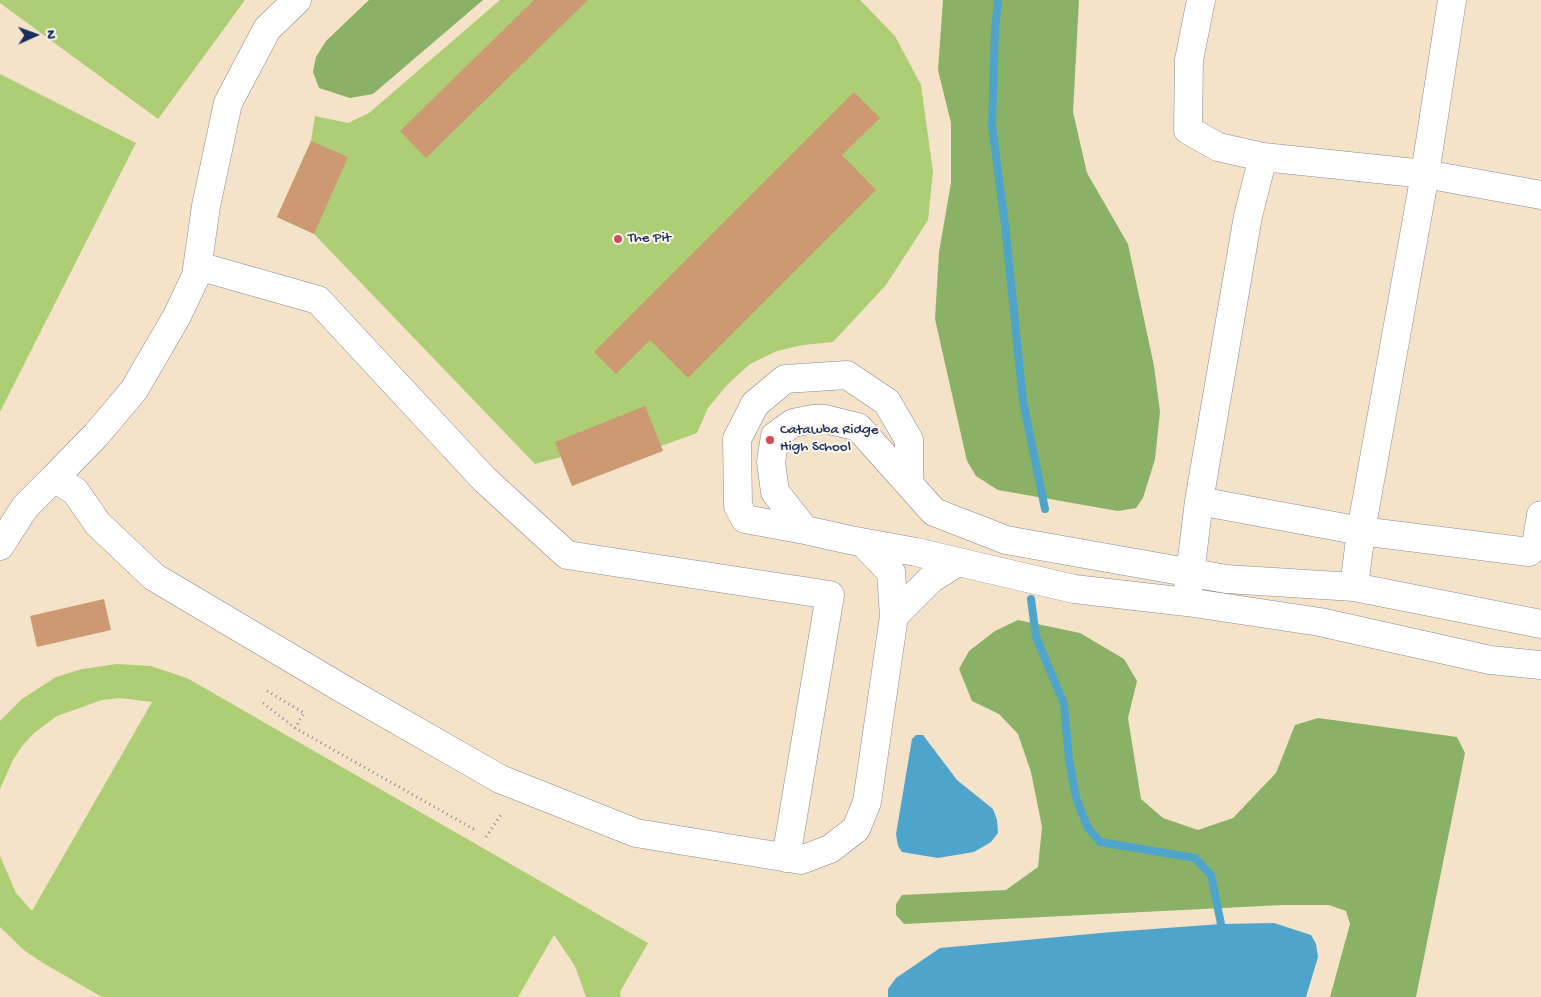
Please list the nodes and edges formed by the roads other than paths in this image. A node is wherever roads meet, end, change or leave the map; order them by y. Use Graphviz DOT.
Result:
graph roads {
  1 [pos="297,0"];
  2 [pos="1201,0"];
  3 [pos="1452,0"];
  4 [pos="1263,157"];
  5 [pos="1425,174"];
  6 [pos="1541,195"];
  7 [pos="198,266"];
  8 [pos="54,478"];
  9 [pos="908,483"];
  10 [pos="1199,501"];
  11 [pos="1541,515"];
  12 [pos="805,530"];
  13 [pos="1361,531"];
  14 [pos="863,543"];
  15 [pos="0,546"];
  16 [pos="958,562"];
  17 [pos="1190,573"];
  18 [pos="1354,587"];
  19 [pos="1187,602"];
  20 [pos="894,616"];
  21 [pos="1541,624"];
  22 [pos="1541,665"];
  23 [pos="786,858"];
  1 -- 7 [label="lane"];
  2 -- 4 [label="lane"];
  3 -- 5 [label="lane"];
  4 -- 5 [label="lane"];
  4 -- 10 [label="lane"];
  5 -- 6 [label="lane"];
  5 -- 13 [label="lane"];
  7 -- 8 [label="lane"];
  7 -- 23 [label="lane"];
  8 -- 15 [label="lane"];
  8 -- 23 [label="lane"];
  9 -- 12 [label="lane"];
  9 -- 12 [label="lane"];
  9 -- 17 [label="lane"];
  10 -- 13 [label="lane"];
  10 -- 17 [label="lane"];
  11 -- 13 [label="lane"];
  12 -- 14 [label="lane"];
  13 -- 18 [label="lane"];
  14 -- 16 [label="lane"];
  14 -- 20 [label="lane"];
  16 -- 19 [label="lane"];
  16 -- 20 [label="lane"];
  17 -- 18 [label="lane"];
  17 -- 19 [label="lane"];
  18 -- 21 [label="lane"];
  19 -- 22 [label="lane"];
  20 -- 23 [label="lane"];
}
